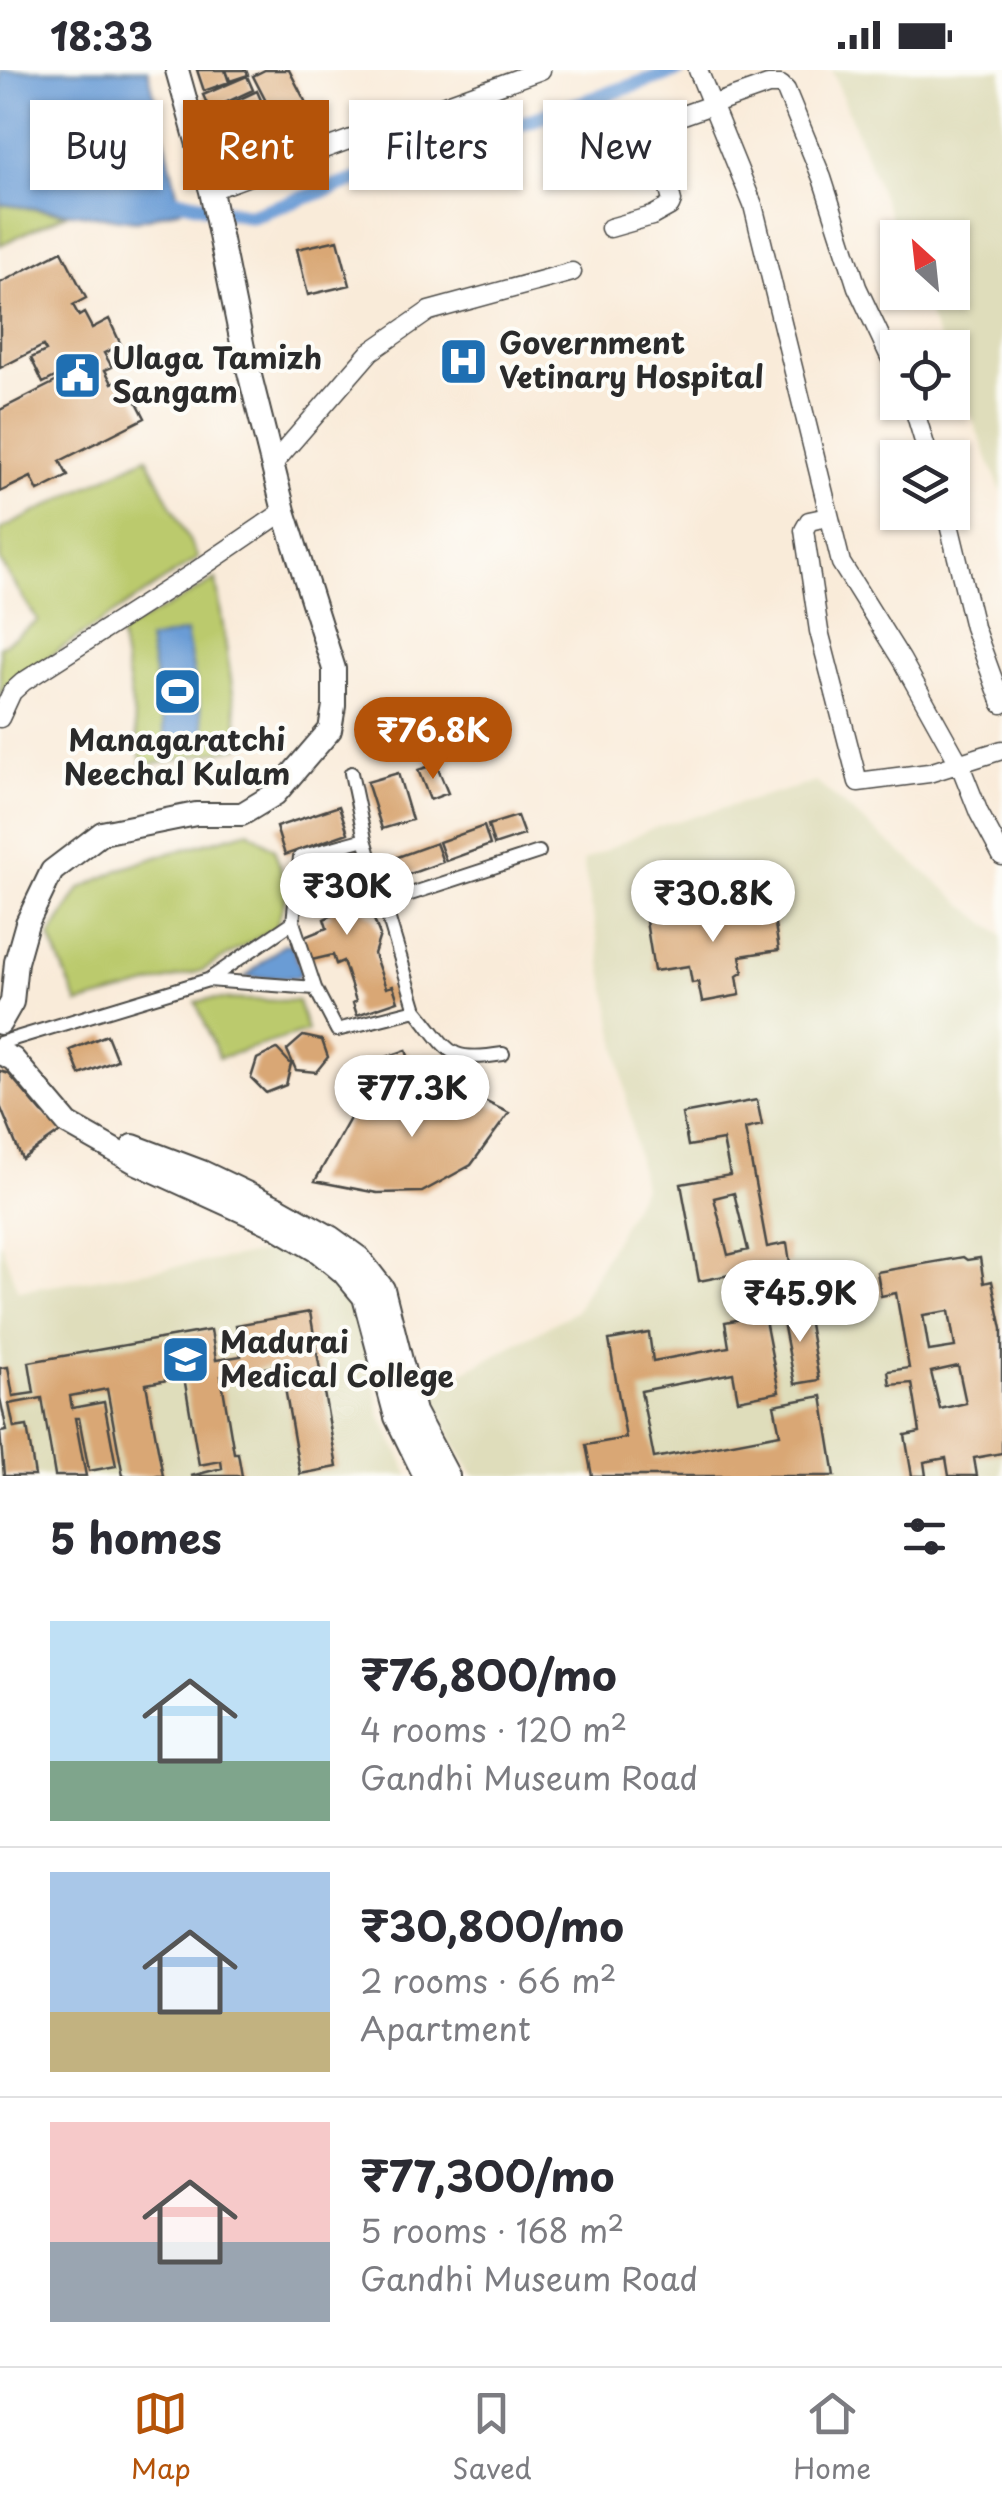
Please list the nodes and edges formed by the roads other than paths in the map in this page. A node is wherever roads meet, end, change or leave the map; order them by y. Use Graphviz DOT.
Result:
graph roads {
  1 [pos="177,70"];
  2 [pos="541,70"];
  3 [pos="699,72"];
  4 [pos="711,105"];
  5 [pos="687,114"];
  6 [pos="669,190"];
  7 [pos="213,198"];
  8 [pos="610,228"];
  9 [pos="572,272"];
  10 [pos="880,336"];
  11 [pos="272,464"];
  12 [pos="284,510"];
  13 [pos="828,517"];
  14 [pos="950,530"];
  15 [pos="1002,704"];
  16 [pos="0,718"];
  17 [pos="1002,750"];
  18 [pos="960,764"];
  19 [pos="351,773"];
  20 [pos="364,840"];
  21 [pos="539,852"];
  22 [pos="1002,856"];
  23 [pos="384,903"];
  24 [pos="293,922"];
  25 [pos="208,980"];
  26 [pos="315,988"];
  27 [pos="416,1010"];
  28 [pos="0,1023"];
  29 [pos="0,1043"];
  30 [pos="0,1053"];
  31 [pos="503,1054"];
  32 [pos="51,1102"];
  33 [pos="425,1476"];
  34 [pos="448,1476"];
  1 -- 7 [label="street"];
  2 -- 7 [label="street"];
  3 -- 4 [label="street"];
  4 -- 5 [label="street"];
  4 -- 10 [label="street"];
  4 -- 13 [label="street"];
  6 -- 8 [label="street"];
  7 -- 11 [label="street"];
  9 -- 11 [label="street"];
  11 -- 12 [label="street"];
  12 -- 16 [label="street"];
  12 -- 28 [label="street"];
  13 -- 18 [label="street"];
  13 -- 18 [label="street"];
  14 -- 15 [label="street"];
  17 -- 18 [label="street"];
  18 -- 22 [label="street"];
  19 -- 20 [label="street"];
  20 -- 23 [label="street"];
  20 -- 24 [label="street"];
  21 -- 23 [label="street"];
  23 -- 27 [label="street"];
  24 -- 25 [label="street"];
  24 -- 26 [label="street"];
  25 -- 26 [label="street"];
  25 -- 29 [label="street"];
  26 -- 27 [label="street"];
  27 -- 31 [label="street"];
  30 -- 32 [label="street"];
  32 -- 33 [label="street"];
  32 -- 34 [label="street"];
}
